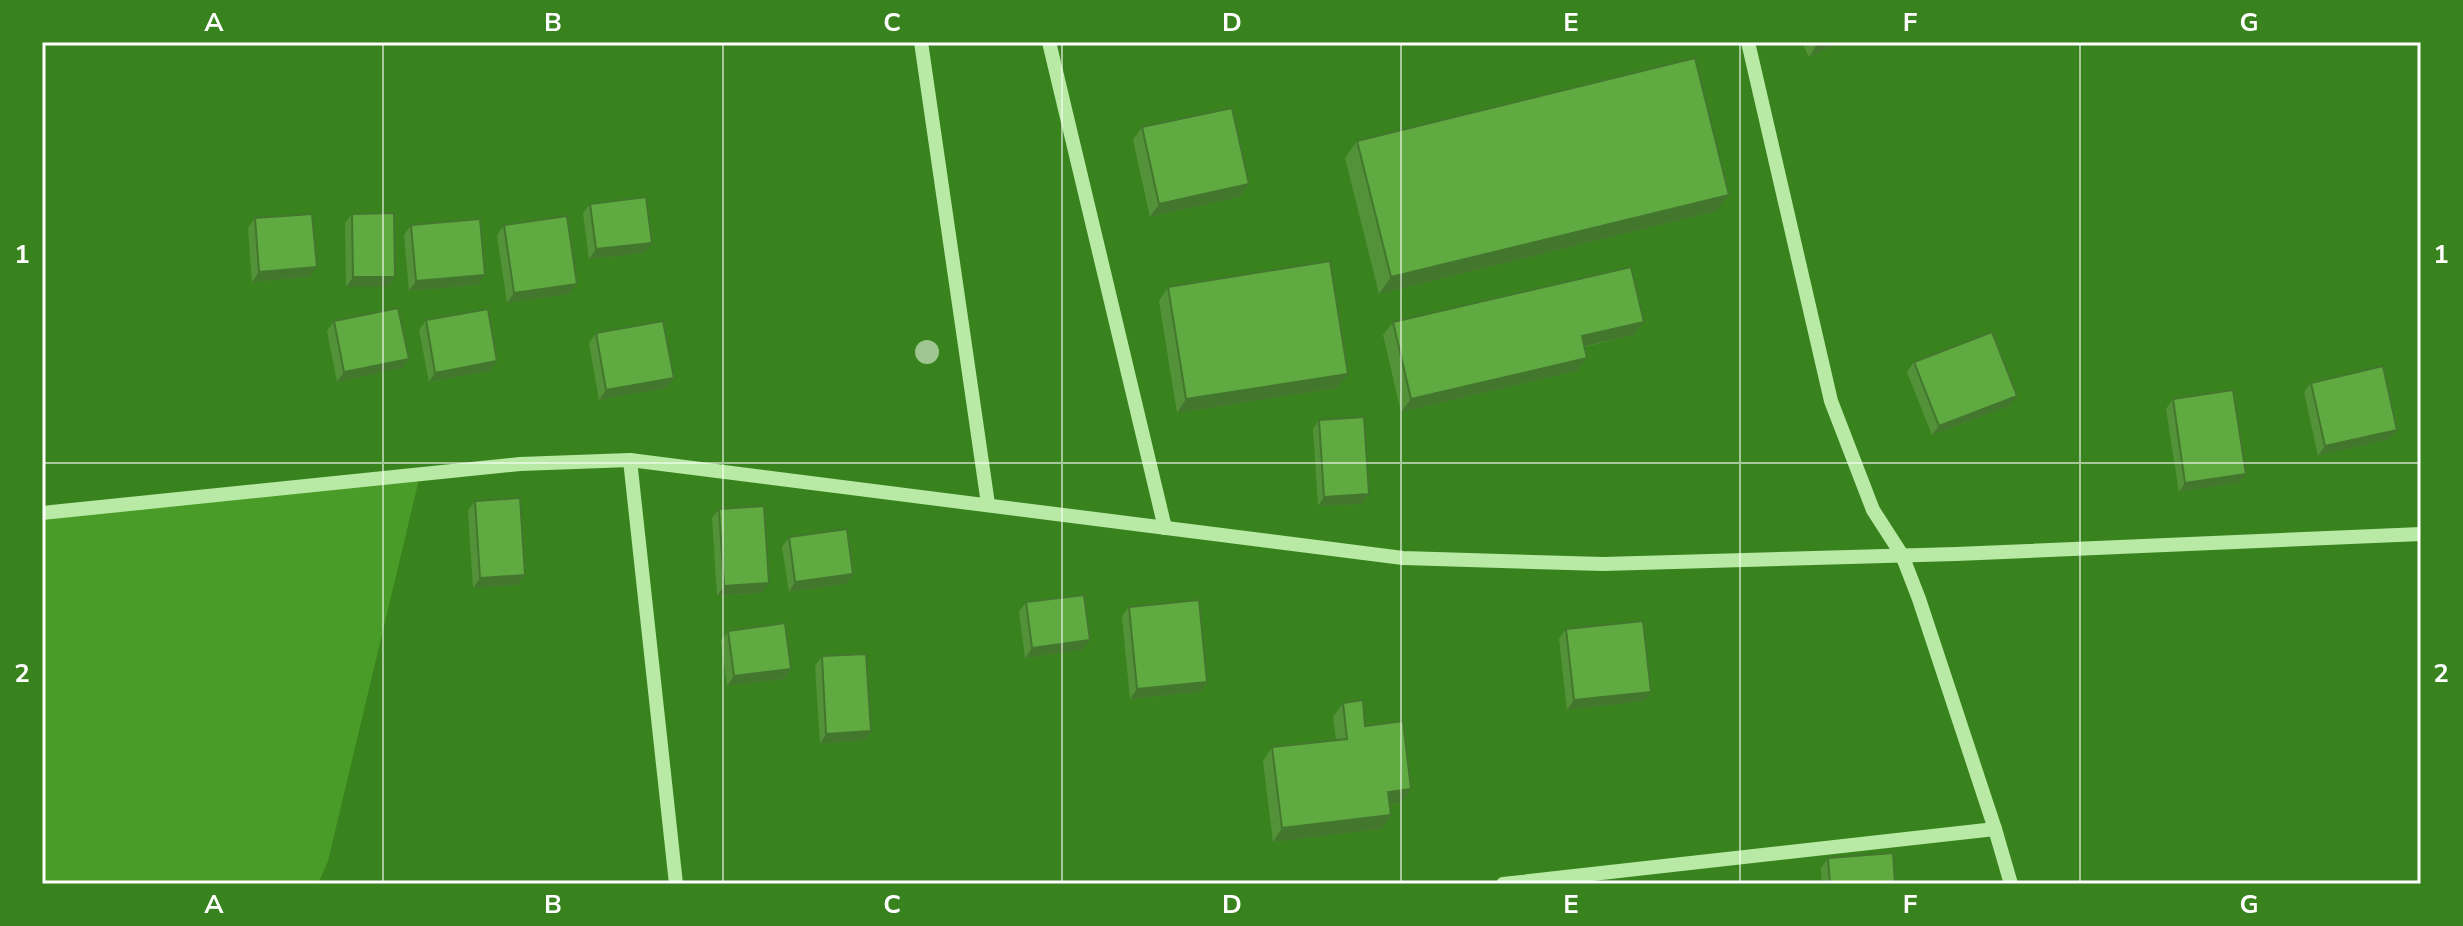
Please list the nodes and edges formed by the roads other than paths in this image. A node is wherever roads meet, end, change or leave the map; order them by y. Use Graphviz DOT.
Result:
graph roads {
  1 [pos="921,42"];
  2 [pos="1049,42"];
  3 [pos="1748,42"];
  4 [pos="630,460"];
  5 [pos="988,504"];
  6 [pos="42,513"];
  7 [pos="1165,528"];
  8 [pos="2421,534"];
  9 [pos="1902,555"];
  10 [pos="1995,829"];
  11 [pos="676,884"];
  12 [pos="1503,884"];
  13 [pos="2011,884"];
  1 -- 5 [label="street"];
  2 -- 7 [label="street"];
  3 -- 9 [label="street"];
  4 -- 5 [label="street"];
  4 -- 6 [label="street"];
  4 -- 11 [label="street"];
  5 -- 7 [label="street"];
  7 -- 9 [label="street"];
  8 -- 9 [label="street"];
  9 -- 10 [label="street"];
  10 -- 12 [label="street"];
  10 -- 13 [label="street"];
}
